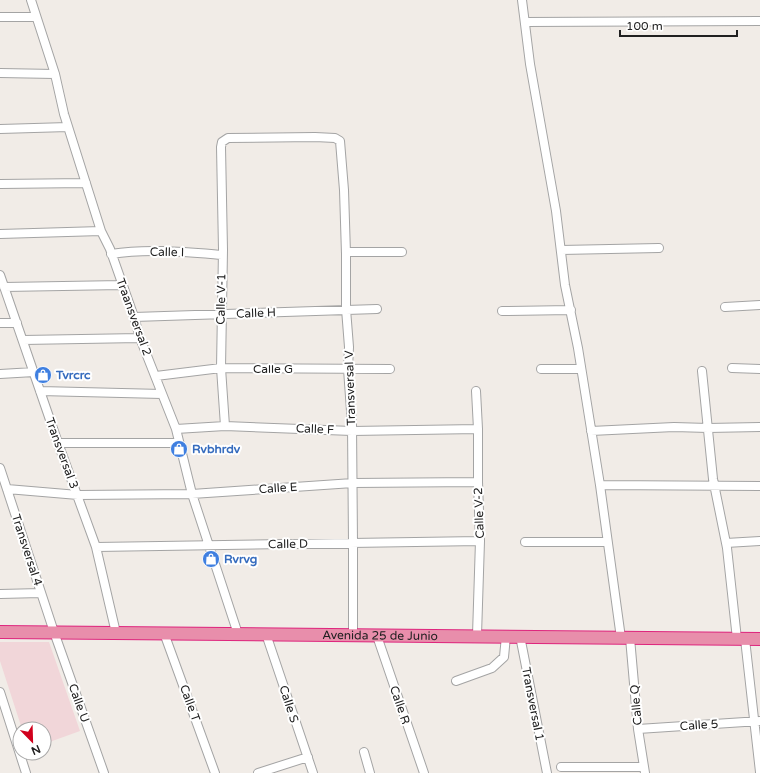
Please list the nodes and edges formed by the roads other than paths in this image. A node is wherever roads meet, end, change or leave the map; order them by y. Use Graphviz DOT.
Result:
graph roads {
  1 [pos="31,0"];
  2 [pos="522,0"];
  3 [pos="0,17"];
  4 [pos="36,17"];
  5 [pos="760,21"];
  6 [pos="525,22"];
  7 [pos="0,73"];
  8 [pos="55,74"];
  9 [pos="68,127"];
  10 [pos="0,129"];
  11 [pos="340,141"];
  12 [pos="86,183"];
  13 [pos="0,184"];
  14 [pos="101,231"];
  15 [pos="0,234"];
  16 [pos="659,248"];
  17 [pos="561,250"];
  18 [pos="346,252"];
  19 [pos="402,252"];
  20 [pos="112,254"];
  21 [pos="222,254"];
  22 [pos="0,274"];
  23 [pos="122,285"];
  24 [pos="4,287"];
  25 [pos="760,304"];
  26 [pos="725,306"];
  27 [pos="346,309"];
  28 [pos="377,309"];
  29 [pos="571,310"];
  30 [pos="502,311"];
  31 [pos="221,314"];
  32 [pos="134,317"];
  33 [pos="0,323"];
  34 [pos="17,323"];
  35 [pos="140,338"];
  36 [pos="23,340"];
  37 [pos="221,368"];
  38 [pos="732,368"];
  39 [pos="348,369"];
  40 [pos="390,369"];
  41 [pos="541,369"];
  42 [pos="581,369"];
  43 [pos="760,369"];
  44 [pos="702,371"];
  45 [pos="34,372"];
  46 [pos="0,374"];
  47 [pos="156,376"];
  48 [pos="40,391"];
  49 [pos="476,391"];
  50 [pos="162,394"];
  51 [pos="225,426"];
  52 [pos="760,427"];
  53 [pos="708,428"];
  54 [pos="176,429"];
  55 [pos="478,429"];
  56 [pos="352,431"];
  57 [pos="591,431"];
  58 [pos="58,443"];
  59 [pos="179,443"];
  60 [pos="0,468"];
  61 [pos="478,482"];
  62 [pos="353,483"];
  63 [pos="600,485"];
  64 [pos="715,486"];
  65 [pos="760,486"];
  66 [pos="7,489"];
  67 [pos="192,494"];
  68 [pos="78,495"];
  69 [pos="480,541"];
  70 [pos="760,541"];
  71 [pos="525,542"];
  72 [pos="607,542"];
  73 [pos="353,543"];
  74 [pos="726,543"];
  75 [pos="210,545"];
  76 [pos="96,547"];
  77 [pos="41,593"];
  78 [pos="0,594"];
  79 [pos="0,632"];
  80 [pos="54,632"];
  81 [pos="116,633"];
  82 [pos="164,633"];
  83 [pos="238,634"];
  84 [pos="266,634"];
  85 [pos="353,635"];
  86 [pos="377,636"];
  87 [pos="477,636"];
  88 [pos="506,636"];
  89 [pos="520,636"];
  90 [pos="625,638"];
  91 [pos="741,639"];
  92 [pos="760,639"];
  93 [pos="456,681"];
  94 [pos="0,692"];
  95 [pos="757,721"];
  96 [pos="638,729"];
  97 [pos="364,752"];
  98 [pos="308,757"];
  99 [pos="561,767"];
  100 [pos="644,770"];
  101 [pos="760,772"];
  102 [pos="26,773"];
  103 [pos="104,773"];
  104 [pos="215,773"];
  105 [pos="258,773"];
  106 [pos="313,773"];
  107 [pos="370,773"];
  108 [pos="424,773"];
  109 [pos="547,773"];
  1 -- 4 [label="street, Traansversal 2"];
  2 -- 6 [label="street, Calle Q"];
  3 -- 4 [label="street"];
  4 -- 8 [label="street, Traansversal 2"];
  5 -- 6 [label="street"];
  6 -- 17 [label="street, Calle Q"];
  7 -- 8 [label="street"];
  8 -- 9 [label="street, Traansversal 2"];
  9 -- 10 [label="street"];
  9 -- 12 [label="street, Traansversal 2"];
  11 -- 18 [label="street, Transversal V"];
  11 -- 21 [label="street, Calle V-1"];
  12 -- 13 [label="street"];
  12 -- 14 [label="street, Traansversal 2"];
  14 -- 15 [label="street"];
  14 -- 20 [label="street, Traansversal 2"];
  16 -- 17 [label="street"];
  17 -- 29 [label="street, Calle Q"];
  18 -- 19 [label="street"];
  18 -- 27 [label="street, Transversal V"];
  20 -- 21 [label="street, Calle I"];
  20 -- 23 [label="street, Traansversal 2"];
  21 -- 31 [label="street, Calle V-1"];
  22 -- 24 [label="street, Transversal 3"];
  23 -- 24 [label="street"];
  23 -- 32 [label="street, Traansversal 2"];
  24 -- 34 [label="street, Transversal 3"];
  25 -- 26 [label="street"];
  27 -- 28 [label="street, Calle H"];
  27 -- 31 [label="street, Calle H"];
  27 -- 39 [label="street, Transversal V"];
  29 -- 30 [label="street"];
  29 -- 42 [label="street, Calle Q"];
  31 -- 32 [label="street, Calle H"];
  31 -- 37 [label="street, Calle V-1"];
  32 -- 35 [label="street, Traansversal 2"];
  33 -- 34 [label="street"];
  34 -- 36 [label="street, Transversal 3"];
  35 -- 36 [label="street"];
  35 -- 47 [label="street, Traansversal 2"];
  36 -- 45 [label="street, Transversal 3"];
  37 -- 39 [label="street, Calle G"];
  37 -- 47 [label="street, Calle G"];
  37 -- 51 [label="street, Calle V-1"];
  38 -- 43 [label="street"];
  39 -- 40 [label="street, Calle G"];
  39 -- 56 [label="street, Transversal V"];
  41 -- 42 [label="street"];
  42 -- 57 [label="street, Calle Q"];
  44 -- 53 [label="street"];
  45 -- 46 [label="street"];
  45 -- 48 [label="street, Transversal 3"];
  47 -- 50 [label="street, Traansversal 2"];
  48 -- 50 [label="street"];
  48 -- 58 [label="street, Transversal 3"];
  49 -- 55 [label="street, Calle V-2"];
  50 -- 54 [label="street, Traansversal 2"];
  51 -- 54 [label="street, Calle F"];
  51 -- 56 [label="street, Calle F"];
  52 -- 53 [label="street"];
  53 -- 57 [label="street"];
  53 -- 64 [label="street"];
  54 -- 59 [label="street, Traansversal 2"];
  55 -- 56 [label="street, Calle F"];
  55 -- 61 [label="street, Calle V-2"];
  56 -- 62 [label="street, Transversal V"];
  57 -- 63 [label="street, Calle Q"];
  58 -- 59 [label="street"];
  58 -- 68 [label="street, Transversal 3"];
  59 -- 67 [label="street, Traansversal 2"];
  60 -- 66 [label="street, Transversal 4"];
  61 -- 62 [label="street, Calle E"];
  61 -- 69 [label="street, Calle V-2"];
  62 -- 67 [label="street, Calle E"];
  62 -- 73 [label="street, Transversal V"];
  63 -- 64 [label="street"];
  63 -- 72 [label="street, Calle Q"];
  64 -- 65 [label="street"];
  64 -- 74 [label="street"];
  66 -- 68 [label="street, Calle E"];
  66 -- 77 [label="street, Transversal 4"];
  67 -- 68 [label="street, Calle E"];
  67 -- 75 [label="street, Traansversal 2"];
  68 -- 76 [label="street, Transversal 3"];
  69 -- 73 [label="street, Calle D"];
  69 -- 87 [label="street, Calle V-2"];
  70 -- 74 [label="street"];
  71 -- 72 [label="street"];
  72 -- 90 [label="street, Calle Q"];
  73 -- 75 [label="street, Calle D"];
  73 -- 85 [label="street, Transversal V"];
  74 -- 91 [label="street"];
  75 -- 76 [label="street, Calle D"];
  75 -- 83 [label="street, Traansversal 2"];
  76 -- 81 [label="street, Transversal 3"];
  77 -- 78 [label="street"];
  77 -- 80 [label="street, Transversal 4"];
  79 -- 80 [label="highway, Avenida 25 de Junio"];
  80 -- 81 [label="highway, Avenida 25 de Junio"];
  80 -- 103 [label="street, Calle U"];
  81 -- 82 [label="highway, Avenida 25 de Junio"];
  82 -- 83 [label="highway, Avenida 25 de Junio"];
  82 -- 104 [label="street, Calle T"];
  83 -- 84 [label="highway, Avenida 25 de Junio"];
  84 -- 85 [label="highway, Avenida 25 de Junio"];
  84 -- 98 [label="street, Calle S"];
  85 -- 86 [label="highway, Avenida 25 de Junio"];
  86 -- 87 [label="highway, Avenida 25 de Junio"];
  86 -- 108 [label="street, Calle R"];
  87 -- 88 [label="highway, Avenida 25 de Junio"];
  88 -- 89 [label="highway, Avenida 25 de Junio"];
  88 -- 93 [label="street"];
  89 -- 90 [label="highway, Avenida 25 de Junio"];
  89 -- 109 [label="street, Transversal 1"];
  90 -- 91 [label="highway, Avenida 25 de Junio"];
  90 -- 96 [label="street, Calle Q"];
  91 -- 92 [label="highway, Avenida 25 de Junio"];
  91 -- 95 [label="street"];
  94 -- 102 [label="street"];
  95 -- 96 [label="street, Calle 5"];
  95 -- 101 [label="street"];
  96 -- 100 [label="street, Calle Q"];
  97 -- 107 [label="street"];
  98 -- 105 [label="street"];
  98 -- 106 [label="street, Calle S"];
  99 -- 100 [label="street"];
}
